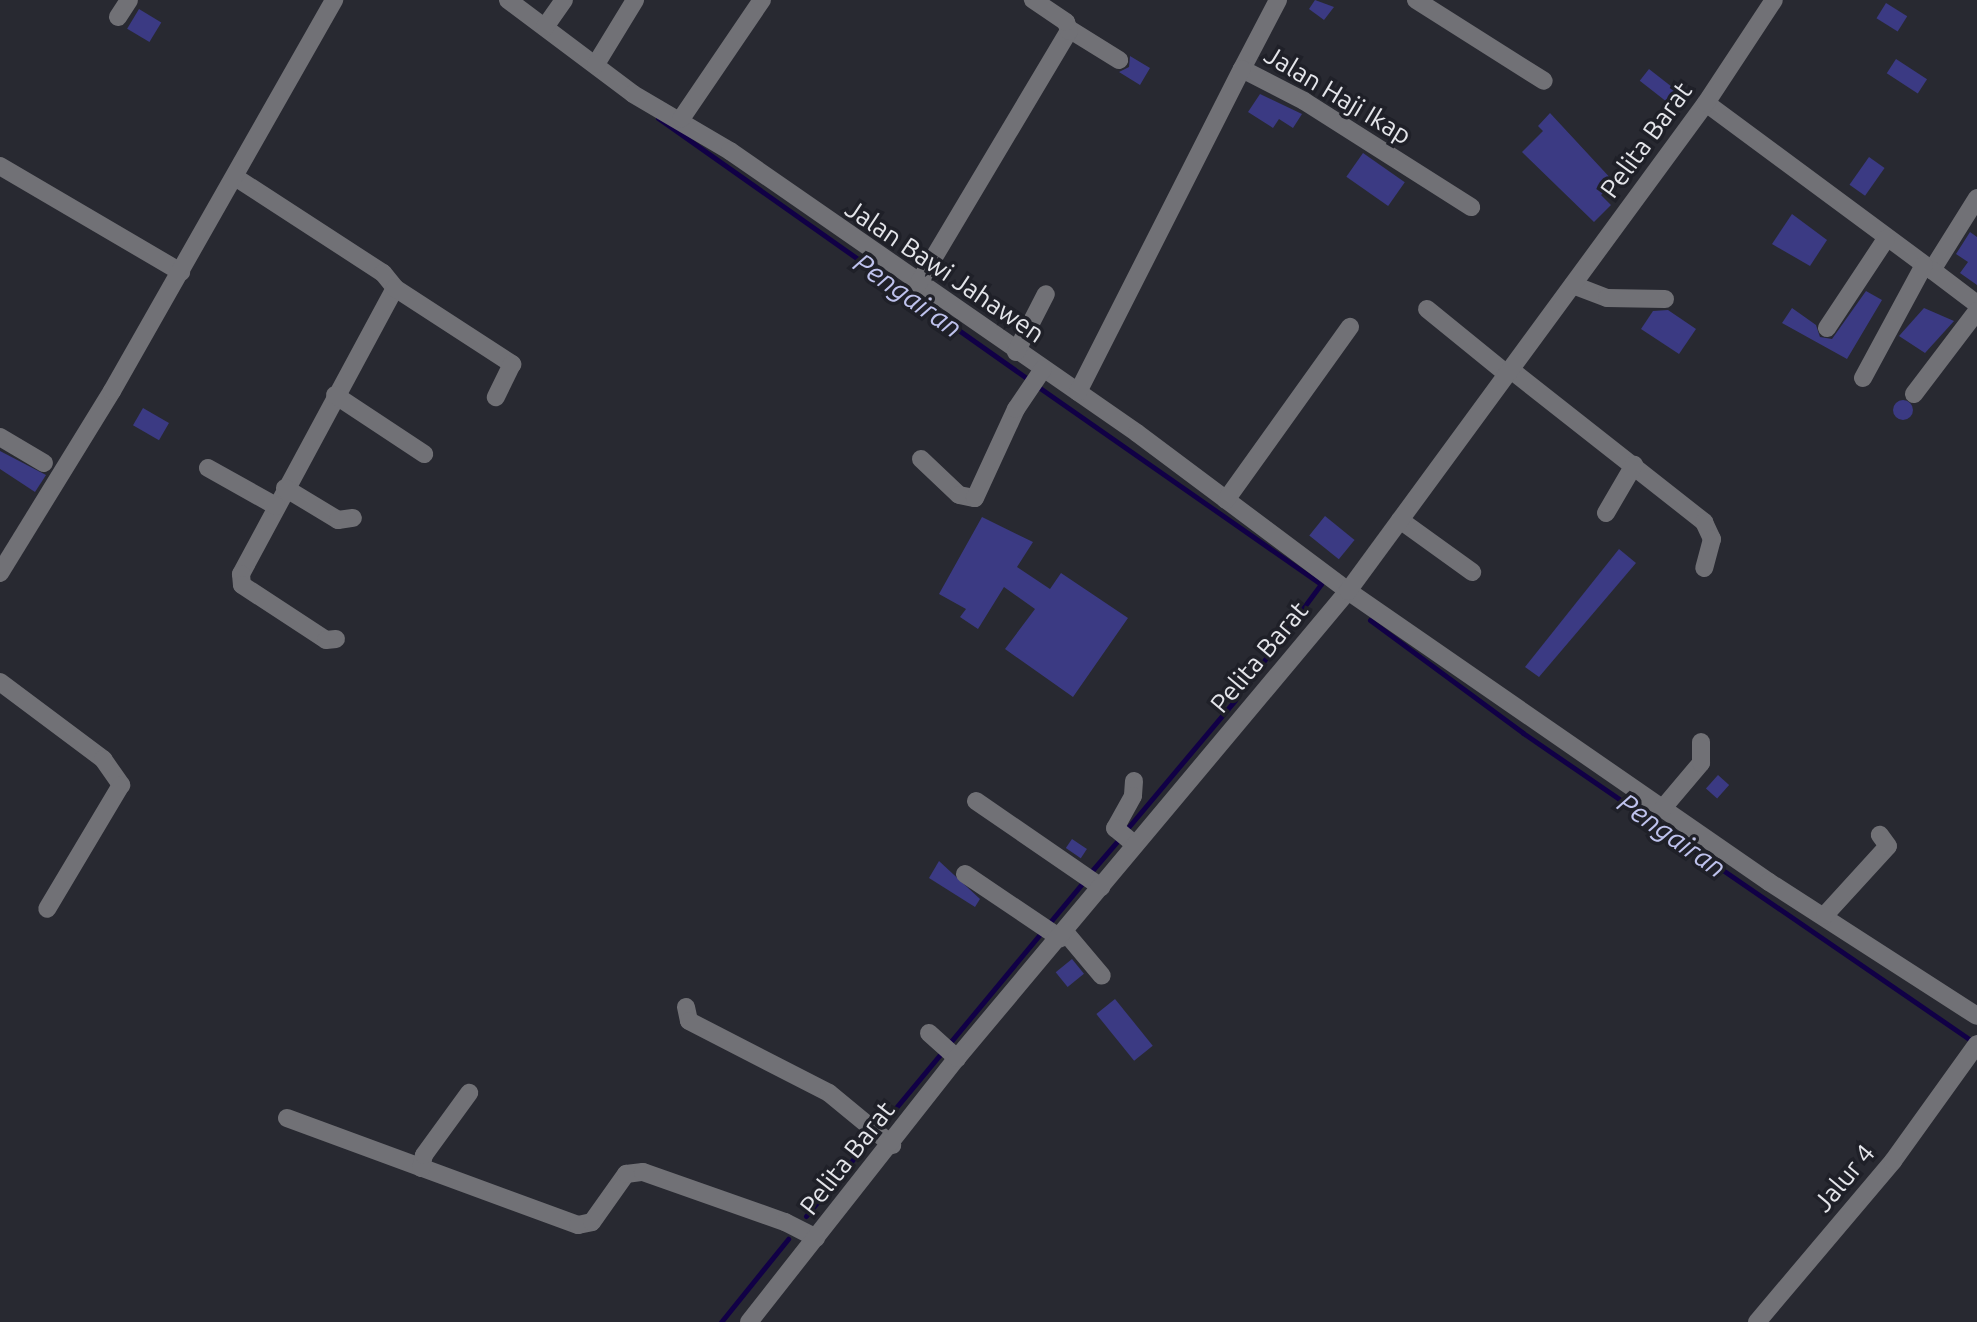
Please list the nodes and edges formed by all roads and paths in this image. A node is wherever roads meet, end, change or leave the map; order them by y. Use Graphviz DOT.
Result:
graph roads {
  1 [pos="129,0"];
  2 [pos="334,0"];
  3 [pos="508,0"];
  4 [pos="564,0"];
  5 [pos="635,0"];
  6 [pos="762,0"];
  7 [pos="1033,0"];
  8 [pos="1278,0"];
  9 [pos="1416,0"];
  10 [pos="1774,0"];
  11 [pos="118,17"];
  12 [pos="545,27"];
  13 [pos="1069,29"];
  14 [pos="1119,60"];
  15 [pos="596,64"];
  16 [pos="1242,69"];
  17 [pos="1544,81"];
  18 [pos="1706,103"];
  19 [pos="681,119"];
  20 [pos="0,166"];
  21 [pos="235,177"];
  22 [pos="1977,198"];
  23 [pos="1471,207"];
  24 [pos="1886,239"];
  25 [pos="1928,268"];
  26 [pos="181,272"];
  27 [pos="918,284"];
  28 [pos="1573,285"];
  29 [pos="395,288"];
  30 [pos="1046,294"];
  31 [pos="1665,299"];
  32 [pos="1977,304"];
  33 [pos="1427,309"];
  34 [pos="1977,311"];
  35 [pos="1350,327"];
  36 [pos="1827,328"];
  37 [pos="1016,352"];
  38 [pos="1043,369"];
  39 [pos="1509,372"];
  40 [pos="1863,378"];
  41 [pos="1078,392"];
  42 [pos="1914,394"];
  43 [pos="335,395"];
  44 [pos="496,397"];
  45 [pos="0,437"];
  46 [pos="424,454"];
  47 [pos="921,459"];
  48 [pos="44,463"];
  49 [pos="1634,465"];
  50 [pos="208,468"];
  51 [pos="285,488"];
  52 [pos="1226,500"];
  53 [pos="276,506"];
  54 [pos="1606,513"];
  55 [pos="353,518"];
  56 [pos="1400,520"];
  57 [pos="1704,568"];
  58 [pos="1472,572"];
  59 [pos="0,573"];
  60 [pos="1348,591"];
  61 [pos="336,639"];
  62 [pos="0,682"];
  63 [pos="1701,742"];
  64 [pos="1134,781"];
  65 [pos="976,801"];
  66 [pos="1663,808"];
  67 [pos="1880,835"];
  68 [pos="1135,845"];
  69 [pos="965,874"];
  70 [pos="1101,887"];
  71 [pos="47,909"];
  72 [pos="1825,915"];
  73 [pos="1062,935"];
  74 [pos="1102,976"];
  75 [pos="686,1007"];
  76 [pos="1977,1016"];
  77 [pos="929,1033"];
  78 [pos="1977,1044"];
  79 [pos="957,1058"];
  80 [pos="469,1093"];
  81 [pos="287,1118"];
  82 [pos="892,1145"];
  83 [pos="421,1168"];
  84 [pos="816,1238"];
  85 [pos="749,1322"];
  86 [pos="1757,1322"];
  1 -- 11 [label="street"];
  2 -- 21 [label="street"];
  3 -- 12 [label="street, Jalan Bawi Jahawen"];
  4 -- 12 [label="street"];
  5 -- 15 [label="street"];
  6 -- 19 [label="street"];
  7 -- 13 [label="street"];
  8 -- 16 [label="street, Jalan Haji Ikap"];
  9 -- 17 [label="street"];
  10 -- 18 [label="street, Pelita Barat"];
  12 -- 15 [label="street, Jalan Bawi Jahawen"];
  13 -- 14 [label="street"];
  13 -- 27 [label="street"];
  15 -- 19 [label="street, Jalan Bawi Jahawen"];
  16 -- 23 [label="street, Jalan Haji Ikap"];
  16 -- 41 [label="street"];
  18 -- 24 [label="street"];
  18 -- 28 [label="street, Pelita Barat"];
  19 -- 27 [label="street, Jalan Bawi Jahawen"];
  20 -- 26 [label="street"];
  21 -- 26 [label="street"];
  21 -- 29 [label="street"];
  22 -- 25 [label="street"];
  24 -- 25 [label="street"];
  24 -- 36 [label="street"];
  25 -- 32 [label="street"];
  25 -- 40 [label="street"];
  26 -- 59 [label="street"];
  27 -- 37 [label="street, Jalan Bawi Jahawen"];
  28 -- 31 [label="street"];
  28 -- 39 [label="street, Pelita Barat"];
  29 -- 43 [label="street"];
  29 -- 44 [label="street"];
  30 -- 37 [label="street"];
  33 -- 39 [label="street"];
  34 -- 42 [label="street"];
  35 -- 52 [label="street"];
  37 -- 38 [label="street, Jalan Bawi Jahawen"];
  38 -- 41 [label="street, Jalan Bawi Jahawen"];
  38 -- 47 [label="street"];
  39 -- 49 [label="street"];
  39 -- 56 [label="street, Pelita Barat"];
  41 -- 52 [label="street, Jalan Bawi Jahawen"];
  43 -- 46 [label="street"];
  43 -- 51 [label="street"];
  45 -- 48 [label="street"];
  49 -- 54 [label="street"];
  49 -- 57 [label="street"];
  50 -- 53 [label="street"];
  51 -- 53 [label="street"];
  51 -- 55 [label="street"];
  52 -- 60 [label="street, Jalan Bawi Jahawen"];
  53 -- 61 [label="street"];
  56 -- 58 [label="street"];
  56 -- 60 [label="street, Pelita Barat"];
  60 -- 66 [label="street, Jalan Bawi Jahawen"];
  60 -- 68 [label="street, Pelita Barat"];
  62 -- 71 [label="street"];
  63 -- 66 [label="street"];
  64 -- 68 [label="street"];
  65 -- 70 [label="street"];
  66 -- 72 [label="street, Jalan Bawi Jahawen"];
  67 -- 72 [label="street"];
  68 -- 70 [label="street, Pelita Barat"];
  69 -- 73 [label="street"];
  70 -- 73 [label="street, Pelita Barat"];
  72 -- 76 [label="street, Jalan Bawi Jahawen"];
  73 -- 74 [label="street"];
  73 -- 79 [label="street, Pelita Barat"];
  75 -- 82 [label="street"];
  77 -- 79 [label="street"];
  78 -- 86 [label="street, Jalur 4"];
  79 -- 82 [label="street, Pelita Barat"];
  80 -- 83 [label="street"];
  81 -- 83 [label="street"];
  82 -- 84 [label="street, Pelita Barat"];
  83 -- 84 [label="street"];
  84 -- 85 [label="street, Pelita Barat"];
}
